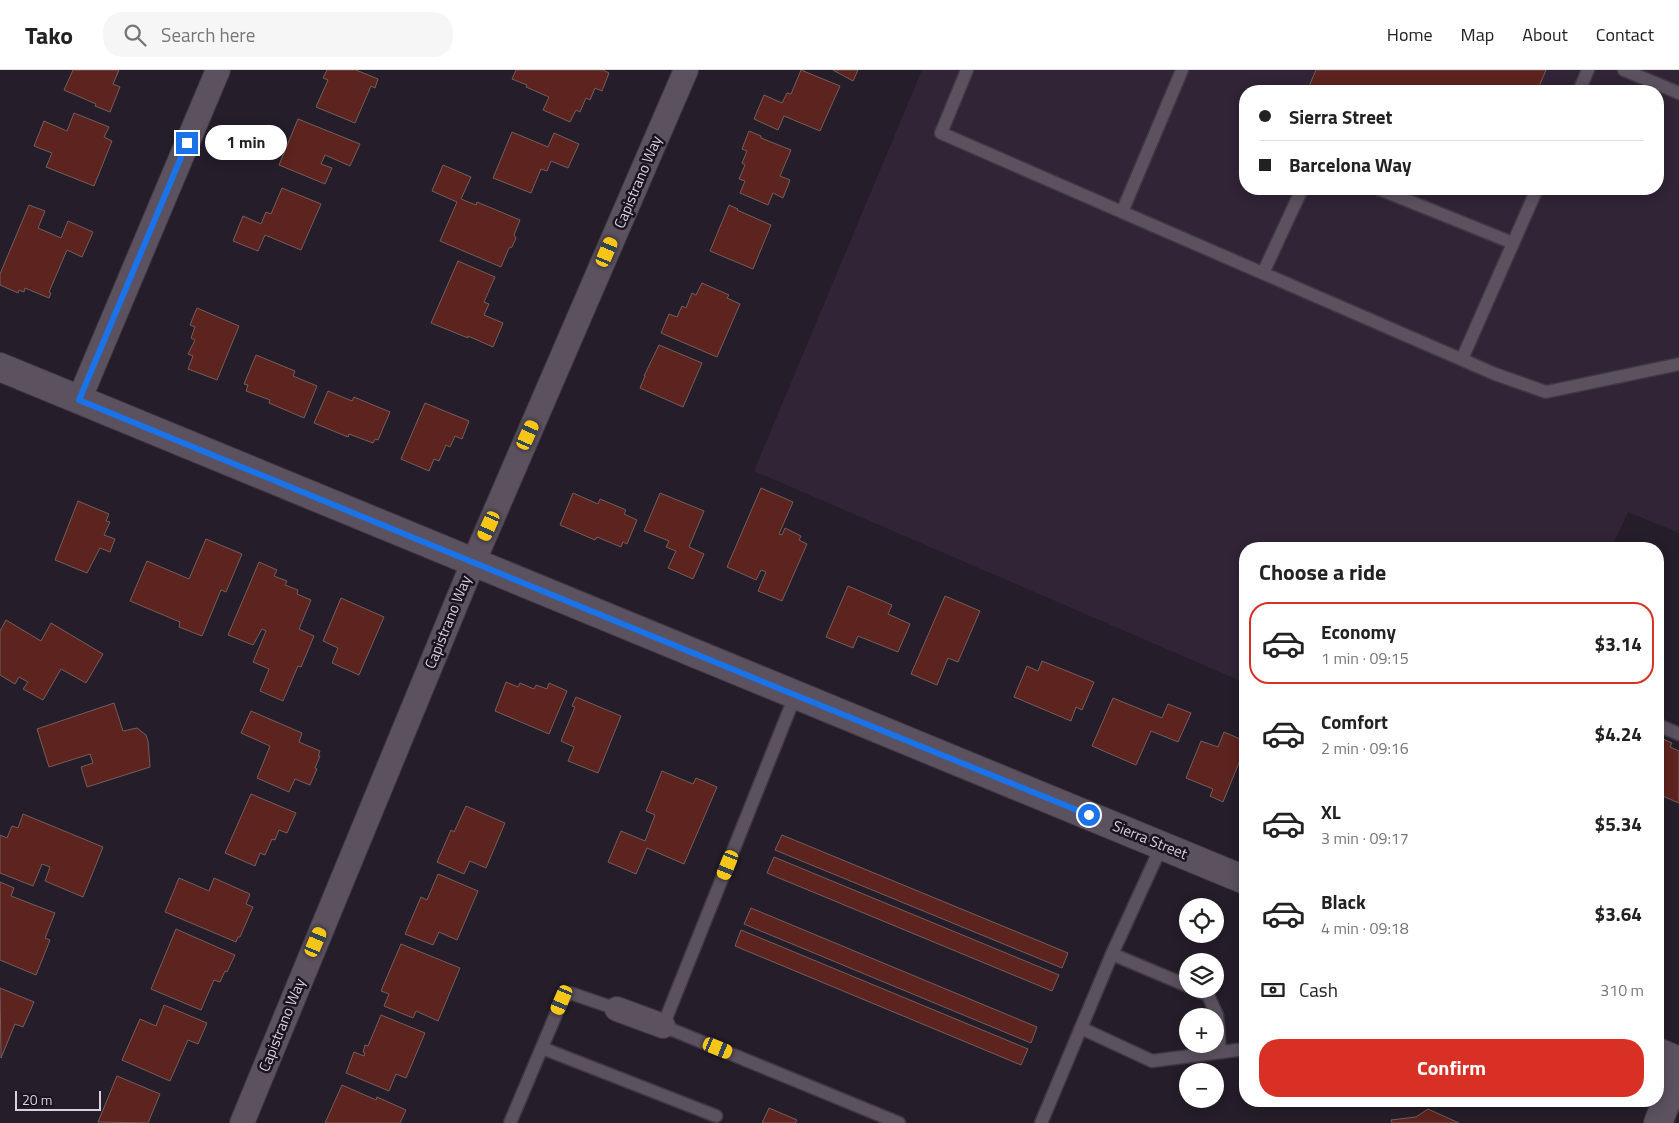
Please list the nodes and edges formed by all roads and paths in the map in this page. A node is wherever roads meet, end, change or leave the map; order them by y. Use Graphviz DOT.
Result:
graph roads {
  1 [pos="218,70"];
  2 [pos="686,70"];
  3 [pos="967,70"];
  4 [pos="1182,70"];
  5 [pos="1588,70"];
  6 [pos="1624,70"];
  7 [pos="1582,85"];
  8 [pos="1660,85"];
  9 [pos="1664,87"];
  10 [pos="1679,93"];
  11 [pos="1299,195"];
  12 [pos="1394,195"];
  13 [pos="1534,195"];
  14 [pos="1122,212"];
  15 [pos="1513,243"];
  16 [pos="1263,273"];
  17 [pos="1462,359"];
  18 [pos="1679,364"];
  19 [pos="0,367"];
  20 [pos="79,400"];
  21 [pos="473,563"];
  22 [pos="796,696"];
  23 [pos="1664,728"];
  24 [pos="1679,734"];
  25 [pos="1162,845"];
  26 [pos="1239,877"];
  27 [pos="1112,954"];
  28 [pos="1179,982"];
  29 [pos="617,1009"];
  30 [pos="663,1026"];
  31 [pos="1081,1028"];
  32 [pos="542,1048"];
  33 [pos="1239,1050"];
  34 [pos="1224,1052"];
  35 [pos="1212,1053"];
  36 [pos="1664,1055"];
  37 [pos="1679,1061"];
  38 [pos="1679,1070"];
  39 [pos="716,1116"];
  40 [pos="242,1123"];
  41 [pos="510,1123"];
  42 [pos="899,1123"];
  43 [pos="1041,1123"];
  44 [pos="1658,1123"];
  1 -- 20 [label="street"];
  2 -- 21 [label="street, Capistrano Way"];
  3 -- 14 [label="lane"];
  4 -- 14 [label="lane"];
  5 -- 7 [label="lane"];
  6 -- 8 [label="lane"];
  9 -- 10 [label="lane"];
  11 -- 16 [label="lane"];
  12 -- 15 [label="lane"];
  13 -- 15 [label="lane"];
  14 -- 16 [label="lane"];
  15 -- 17 [label="lane"];
  16 -- 17 [label="lane"];
  17 -- 18 [label="lane"];
  19 -- 20 [label="street, Sierra Street"];
  20 -- 21 [label="street, Sierra Street"];
  21 -- 22 [label="street, Sierra Street"];
  21 -- 40 [label="street, Capistrano Way"];
  22 -- 25 [label="street, Sierra Street"];
  22 -- 30 [label="lane"];
  23 -- 24 [label="lane"];
  25 -- 26 [label="street, Sierra Street"];
  25 -- 27 [label="lane"];
  27 -- 28 [label="lane"];
  27 -- 31 [label="lane"];
  29 -- 30 [label="street"];
  29 -- 32 [label="lane"];
  30 -- 42 [label="lane"];
  31 -- 35 [label="lane"];
  31 -- 43 [label="lane"];
  32 -- 39 [label="lane"];
  32 -- 41 [label="lane"];
  33 -- 34 [label="lane"];
  36 -- 37 [label="street"];
  38 -- 44 [label="street"];
}
